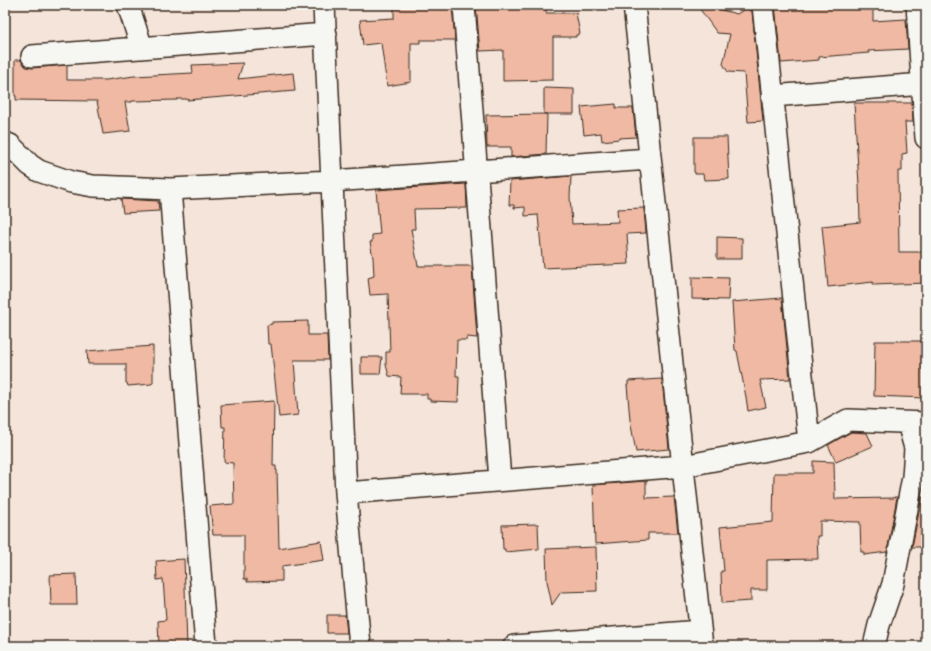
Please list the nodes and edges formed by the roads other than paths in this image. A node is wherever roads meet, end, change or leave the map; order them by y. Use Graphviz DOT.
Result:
graph roads {
  1 [pos="128,5"];
  2 [pos="324,5"];
  3 [pos="464,5"];
  4 [pos="634,5"];
  5 [pos="763,5"];
  6 [pos="917,5"];
  7 [pos="326,34"];
  8 [pos="142,48"];
  9 [pos="32,56"];
  10 [pos="922,84"];
  11 [pos="772,96"];
  12 [pos="926,138"];
  13 [pos="5,143"];
  14 [pos="650,159"];
  15 [pos="477,170"];
  16 [pos="332,181"];
  17 [pos="170,189"];
  18 [pos="917,423"];
  19 [pos="809,442"];
  20 [pos="683,466"];
  21 [pos="500,480"];
  22 [pos="346,493"];
  23 [pos="701,638"];
  24 [pos="206,646"];
  25 [pos="360,646"];
  26 [pos="514,646"];
  27 [pos="874,646"];
  1 -- 8 [label="street"];
  2 -- 7 [label="street"];
  3 -- 15 [label="street"];
  4 -- 14 [label="street"];
  5 -- 11 [label="street"];
  6 -- 10 [label="street"];
  7 -- 8 [label="street"];
  7 -- 16 [label="street"];
  8 -- 9 [label="street"];
  10 -- 11 [label="street"];
  10 -- 12 [label="street"];
  11 -- 19 [label="street"];
  13 -- 17 [label="street"];
  14 -- 15 [label="street"];
  14 -- 20 [label="street"];
  15 -- 16 [label="street"];
  15 -- 21 [label="street"];
  16 -- 17 [label="street"];
  16 -- 22 [label="street"];
  17 -- 24 [label="street"];
  18 -- 19 [label="street"];
  18 -- 27 [label="street"];
  19 -- 20 [label="street"];
  20 -- 21 [label="street"];
  20 -- 23 [label="street"];
  21 -- 22 [label="street"];
  22 -- 25 [label="street"];
  23 -- 26 [label="street"];
}
